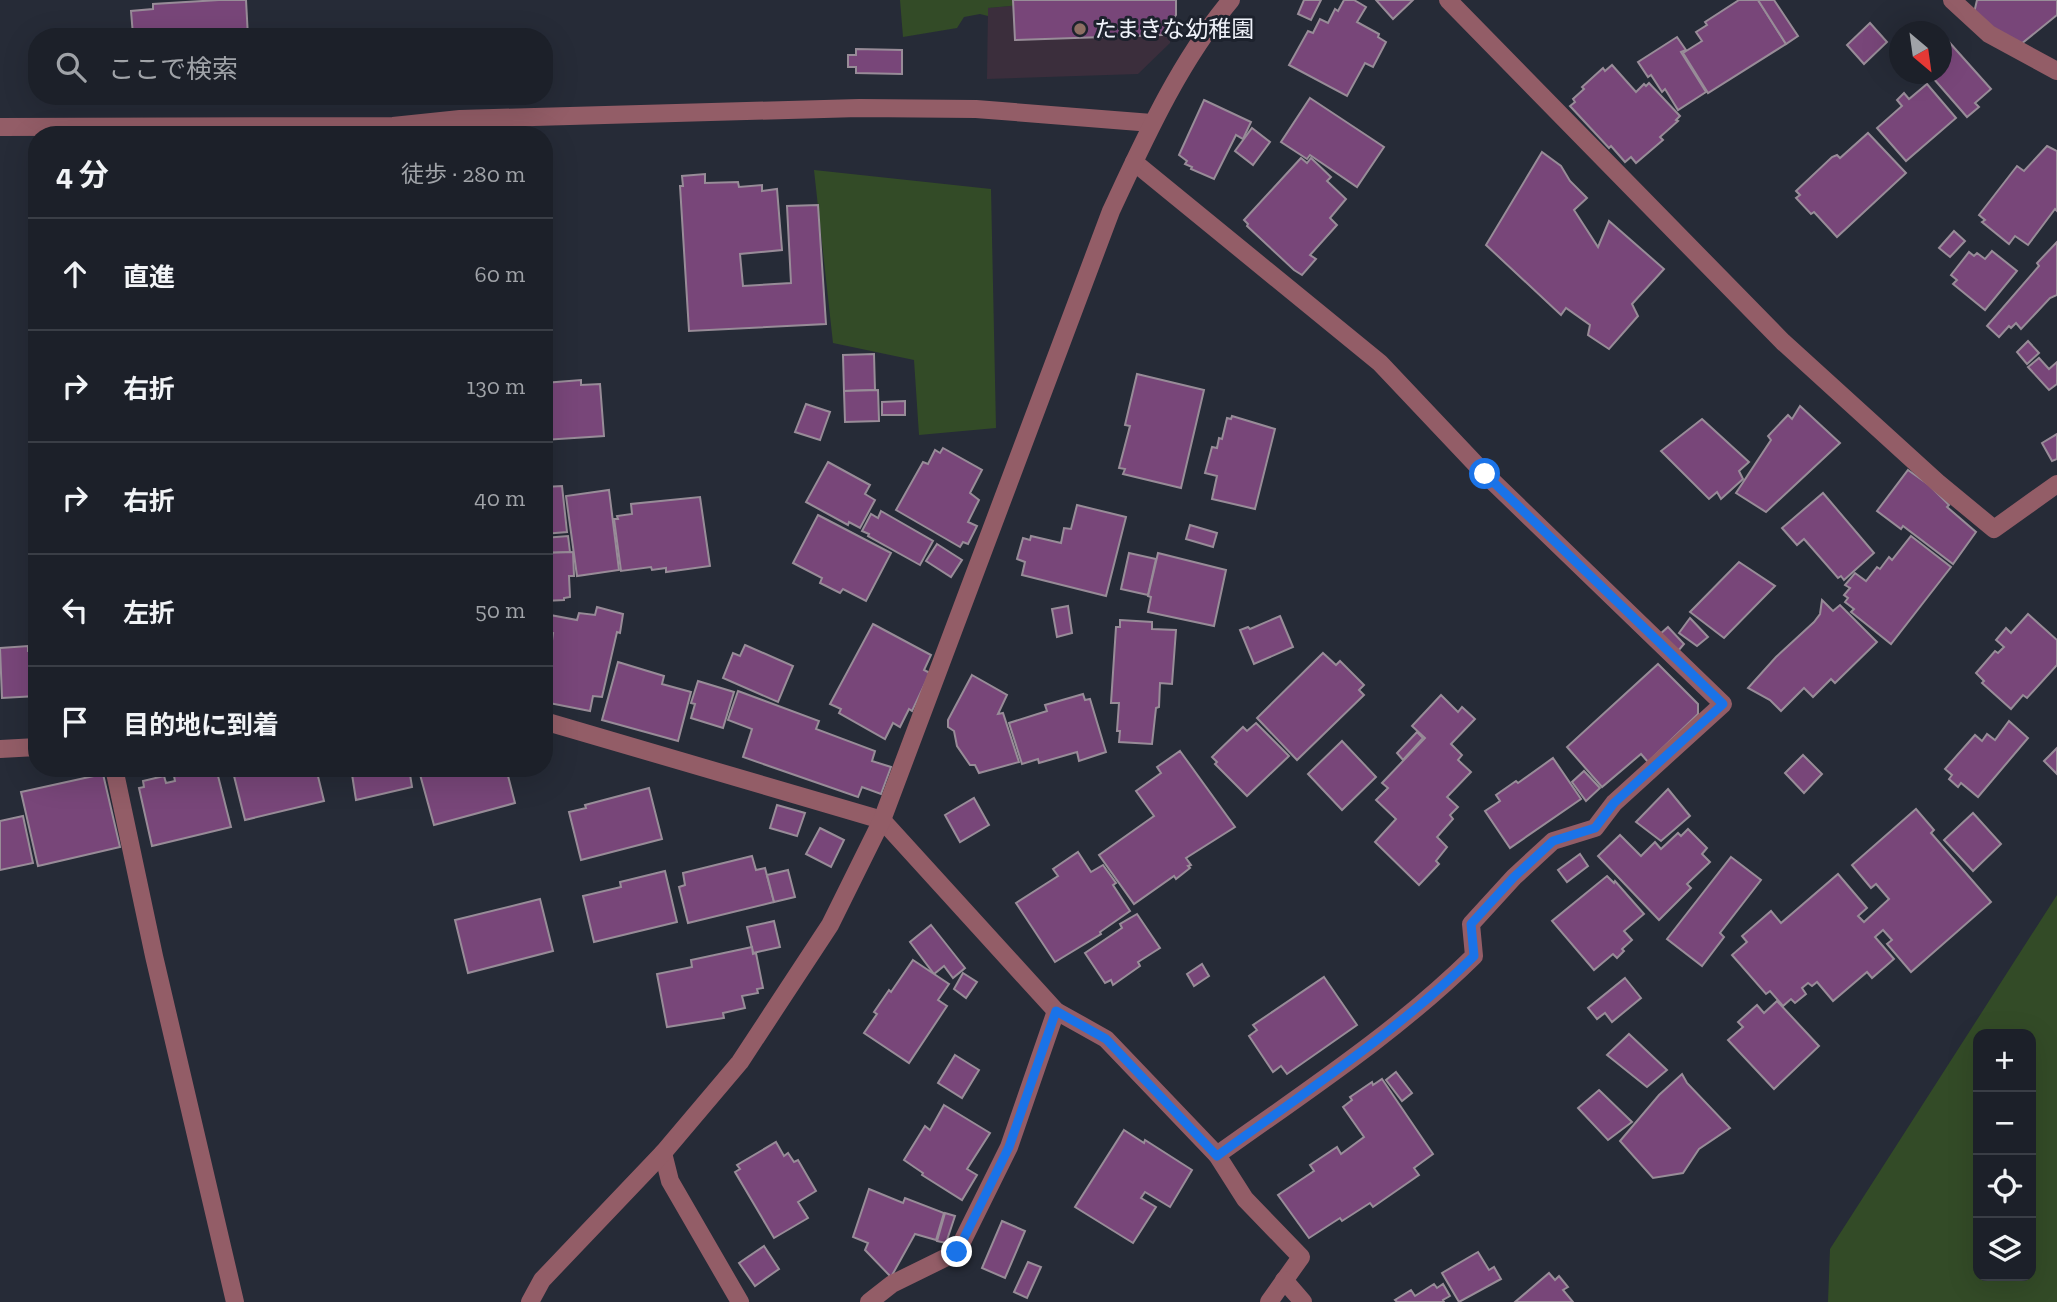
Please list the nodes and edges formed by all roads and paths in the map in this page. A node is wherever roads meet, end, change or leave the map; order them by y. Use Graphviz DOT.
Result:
graph roads {
  1 [pos="1231,0"];
  2 [pos="1448,0"];
  3 [pos="1952,0"];
  4 [pos="2057,71"];
  5 [pos="1152,123"];
  6 [pos="420,126"];
  7 [pos="0,127"];
  8 [pos="28,127"];
  9 [pos="1134,162"];
  10 [pos="2057,485"];
  11 [pos="553,724"];
  12 [pos="28,747"];
  13 [pos="0,749"];
  14 [pos="116,777"];
  15 [pos="882,820"];
  16 [pos="1056,1011"];
  17 [pos="663,1153"];
  18 [pos="1217,1156"];
  19 [pos="1284,1280"];
  20 [pos="235,1302"];
  21 [pos="530,1302"];
  22 [pos="740,1302"];
  23 [pos="869,1302"];
  24 [pos="1269,1302"];
  25 [pos="1303,1302"];
  1 -- 5 [label="street"];
  2 -- 10 [label="street"];
  3 -- 4 [label="street"];
  5 -- 6 [label="street"];
  5 -- 9 [label="street"];
  7 -- 8 [label="street"];
  9 -- 15 [label="street"];
  9 -- 18 [label="street"];
  11 -- 15 [label="street"];
  12 -- 13 [label="street"];
  14 -- 20 [label="street"];
  15 -- 16 [label="street"];
  15 -- 17 [label="street"];
  16 -- 18 [label="street"];
  16 -- 23 [label="street"];
  17 -- 21 [label="street"];
  17 -- 22 [label="street"];
  18 -- 19 [label="street"];
  19 -- 24 [label="street"];
  19 -- 25 [label="street"];
}
